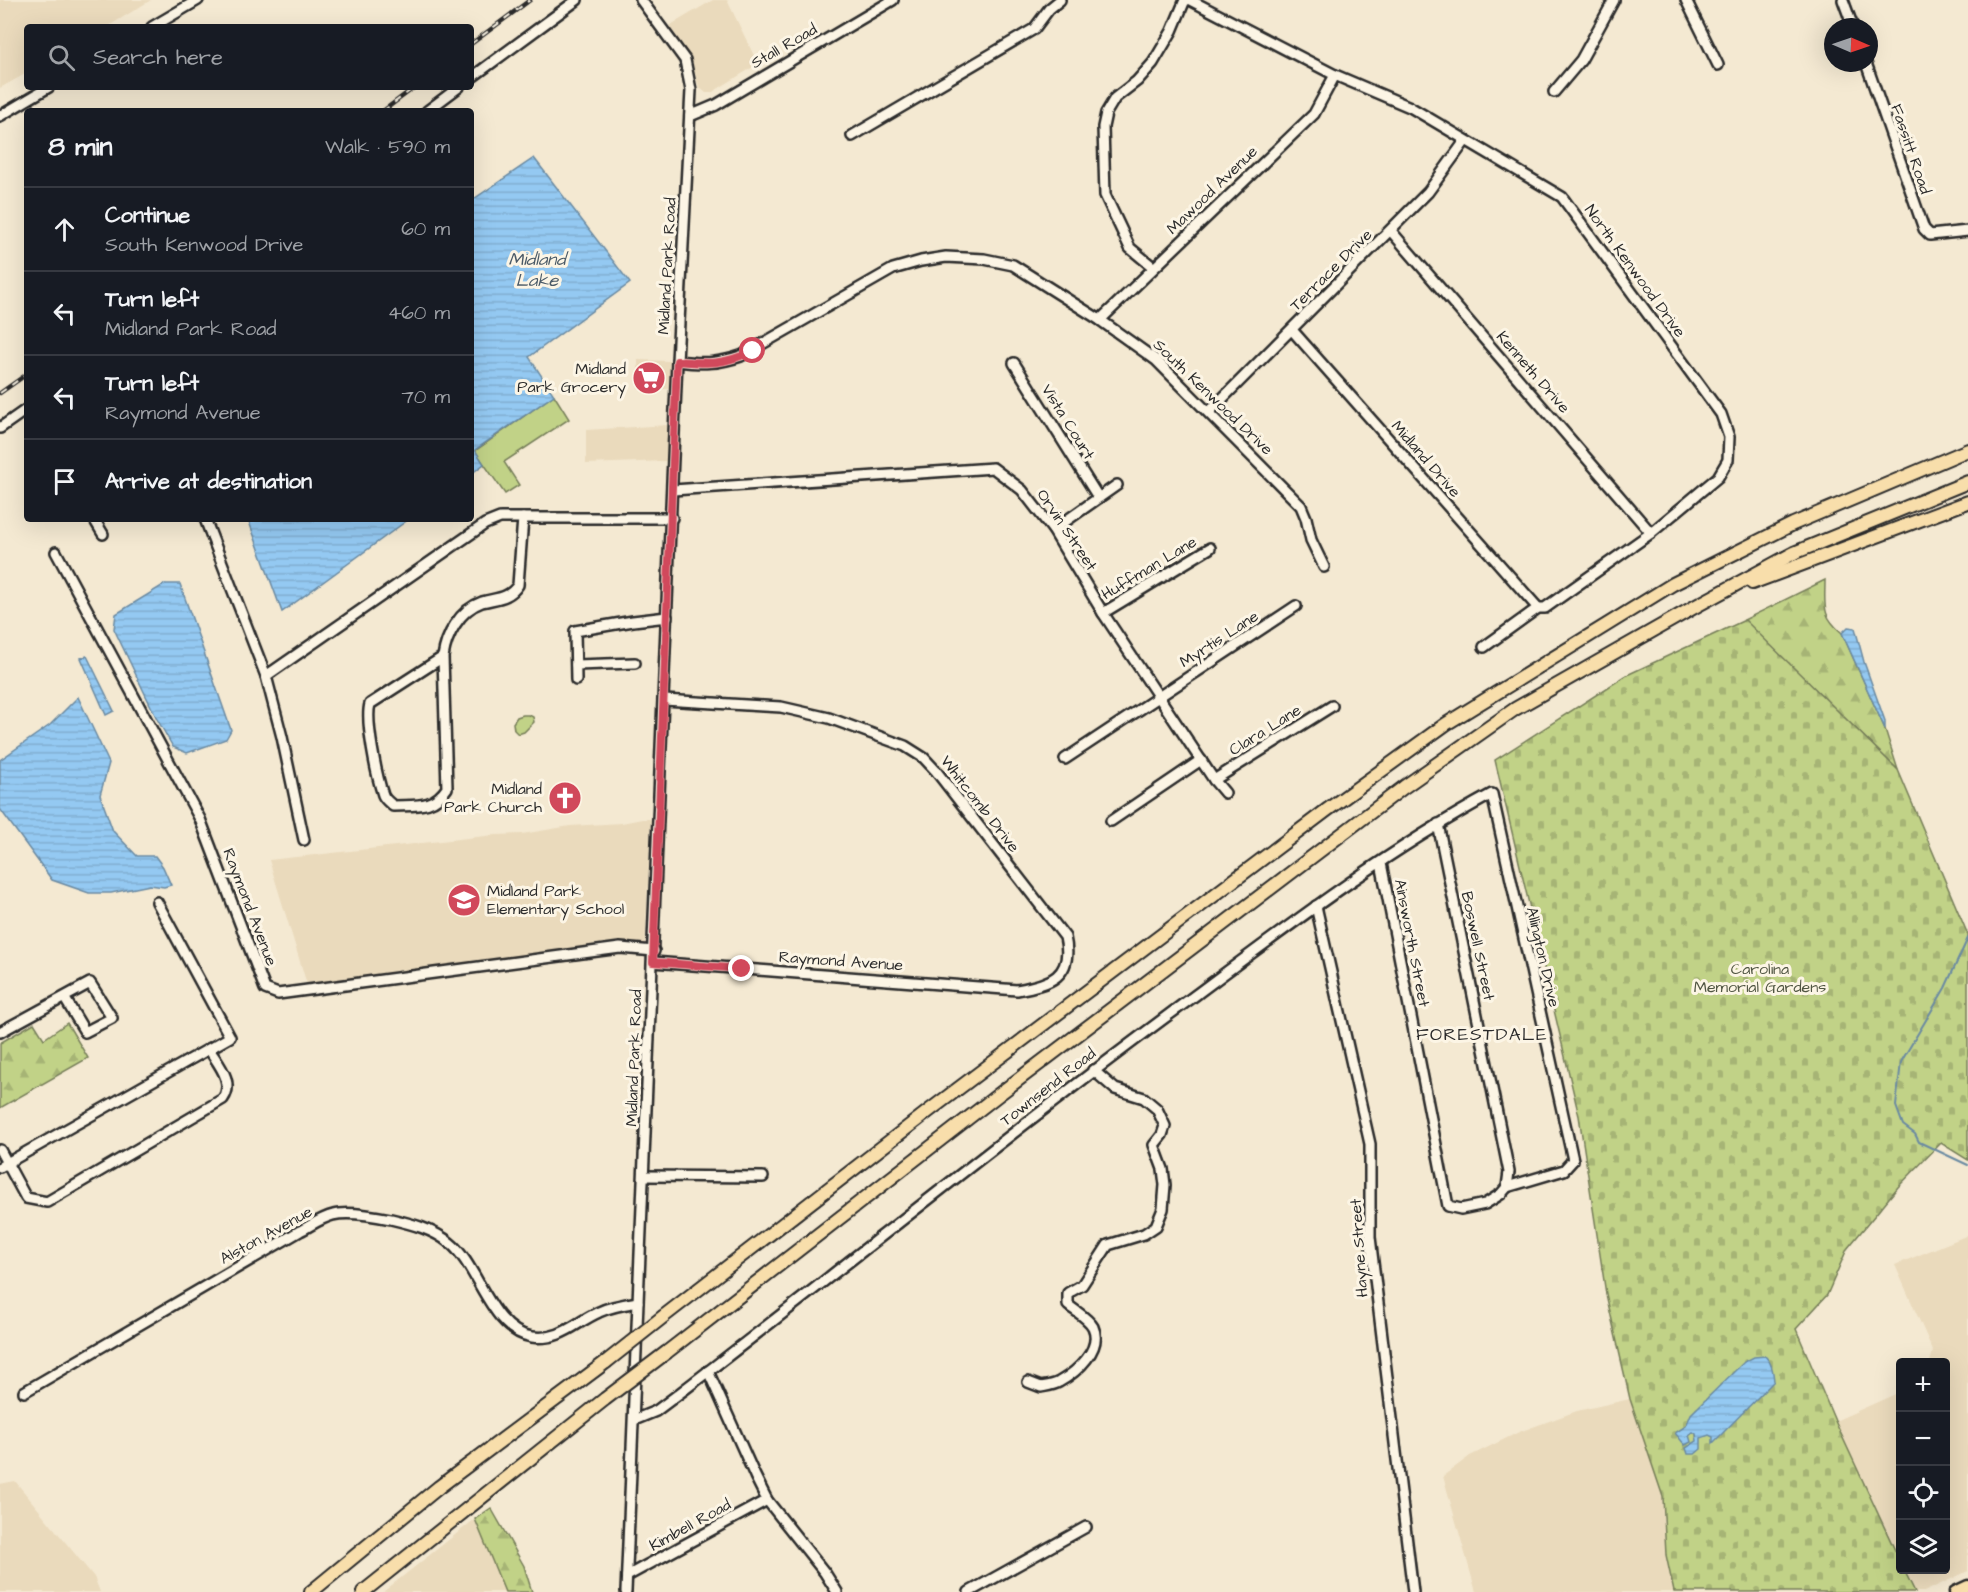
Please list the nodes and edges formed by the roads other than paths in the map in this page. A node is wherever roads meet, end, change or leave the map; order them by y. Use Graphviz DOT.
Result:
graph roads {
  1 [pos="198,0"];
  2 [pos="577,0"];
  3 [pos="641,0"];
  4 [pos="893,0"];
  5 [pos="1060,0"];
  6 [pos="1185,0"];
  7 [pos="1190,0"];
  8 [pos="1614,0"];
  9 [pos="1686,0"];
  10 [pos="1842,0"];
  11 [pos="1849,18"];
  12 [pos="157,24"];
  13 [pos="1718,64"];
  14 [pos="1869,72"];
  15 [pos="1335,75"];
  16 [pos="474,76"];
  17 [pos="44,90"];
  18 [pos="455,90"];
  19 [pos="1554,92"];
  20 [pos="431,108"];
  21 [pos="0,116"];
  22 [pos="690,116"];
  23 [pos="852,136"];
  24 [pos="1465,141"];
  25 [pos="1391,231"];
  26 [pos="1968,231"];
  27 [pos="1153,267"];
  28 [pos="1100,320"];
  29 [pos="1292,330"];
  30 [pos="677,361"];
  31 [pos="1014,363"];
  32 [pos="24,411"];
  33 [pos="1209,412"];
  34 [pos="0,428"];
  35 [pos="1968,450"];
  36 [pos="1968,482"];
  37 [pos="1117,485"];
  38 [pos="673,490"];
  39 [pos="1098,497"];
  40 [pos="1968,502"];
  41 [pos="523,518"];
  42 [pos="672,518"];
  43 [pos="96,522"];
  44 [pos="206,522"];
  45 [pos="1053,530"];
  46 [pos="1651,533"];
  47 [pos="103,534"];
  48 [pos="1210,548"];
  49 [pos="56,552"];
  50 [pos="1324,567"];
  51 [pos="1698,605"];
  52 [pos="1296,606"];
  53 [pos="1538,608"];
  54 [pos="1103,613"];
  55 [pos="667,617"];
  56 [pos="1484,647"];
  57 [pos="444,657"];
  58 [pos="635,663"];
  59 [pos="576,665"];
  60 [pos="266,676"];
  61 [pos="576,680"];
  62 [pos="1158,697"];
  63 [pos="664,700"];
  64 [pos="1332,706"];
  65 [pos="1065,759"];
  66 [pos="1201,760"];
  67 [pos="1214,780"];
  68 [pos="1225,793"];
  69 [pos="1492,794"];
  70 [pos="1111,821"];
  71 [pos="1438,824"];
  72 [pos="304,840"];
  73 [pos="1381,862"];
  74 [pos="157,902"];
  75 [pos="1316,906"];
  76 [pos="654,951"];
  77 [pos="653,962"];
  78 [pos="990,988"];
  79 [pos="64,997"];
  80 [pos="0,1032"];
  81 [pos="209,1048"];
  82 [pos="1093,1070"];
  83 [pos="0,1150"];
  84 [pos="3,1165"];
  85 [pos="644,1176"];
  86 [pos="763,1177"];
  87 [pos="1507,1187"];
  88 [pos="638,1302"];
  89 [pos="708,1371"];
  90 [pos="1028,1382"];
  91 [pos="24,1392"];
  92 [pos="634,1420"];
  93 [pos="767,1500"];
  94 [pos="1086,1527"];
  95 [pos="627,1576"];
  96 [pos="1968,1586"];
  97 [pos="311,1592"];
  98 [pos="363,1592"];
  99 [pos="626,1592"];
  100 [pos="837,1592"];
  101 [pos="969,1592"];
  102 [pos="1413,1592"];
  103 [pos="1955,1592"];
  1 -- 12 [label="street"];
  2 -- 16 [label="street"];
  3 -- 22 [label="street, Midland Park Road"];
  4 -- 22 [label="street, Stall Road"];
  5 -- 23 [label="street"];
  6 -- 27 [label="street"];
  7 -- 15 [label="street, North Kenwood Drive"];
  8 -- 19 [label="street"];
  9 -- 13 [label="street"];
  10 -- 11 [label="street"];
  14 -- 26 [label="street, Fassitt Road"];
  15 -- 24 [label="street, North Kenwood Drive"];
  15 -- 27 [label="street, Mawood Avenue"];
  17 -- 21 [label="street"];
  18 -- 20 [label="street"];
  22 -- 30 [label="street, Midland Park Road"];
  24 -- 25 [label="street, Terrace Drive"];
  24 -- 46 [label="street, North Kenwood Drive"];
  25 -- 29 [label="street, Terrace Drive"];
  25 -- 46 [label="street, Kenneth Drive"];
  27 -- 28 [label="street, Mawood Avenue"];
  28 -- 30 [label="street, South Kenwood Drive"];
  28 -- 33 [label="street, South Kenwood Drive"];
  29 -- 33 [label="street, Terrace Drive"];
  29 -- 53 [label="street, Midland Drive"];
  30 -- 38 [label="street, Midland Park Road"];
  31 -- 39 [label="street, Vista Court"];
  32 -- 34 [label="street"];
  33 -- 50 [label="street, South Kenwood Drive"];
  35 -- 97 [label="highway, bridge"];
  36 -- 51 [label="highway"];
  37 -- 39 [label="street"];
  38 -- 42 [label="street, Midland Park Road"];
  38 -- 45 [label="street, Orvin Street"];
  39 -- 45 [label="street"];
  40 -- 51 [label="highway"];
  41 -- 42 [label="street"];
  41 -- 57 [label="street"];
  41 -- 60 [label="street"];
  42 -- 55 [label="street, Midland Park Road"];
  43 -- 47 [label="street"];
  44 -- 60 [label="street"];
  45 -- 54 [label="street, Orvin Street"];
  46 -- 53 [label="street, North Kenwood Drive"];
  48 -- 54 [label="street, Huffman Lane"];
  49 -- 76 [label="street, Raymond Avenue"];
  51 -- 98 [label="highway, bridge"];
  52 -- 62 [label="street, Myrtis Lane"];
  53 -- 56 [label="street, North Kenwood Drive"];
  54 -- 62 [label="street, Orvin Street"];
  55 -- 59 [label="street"];
  55 -- 63 [label="street, Midland Park Road"];
  57 -- 57 [label="street"];
  58 -- 59 [label="street"];
  59 -- 61 [label="street"];
  60 -- 72 [label="street"];
  62 -- 65 [label="street, Myrtis Lane"];
  62 -- 66 [label="street, Orvin Street"];
  63 -- 76 [label="street, Midland Park Road"];
  63 -- 78 [label="street, Whitcomb Drive"];
  64 -- 67 [label="street, Clara Lane"];
  66 -- 67 [label="street, Orvin Street"];
  66 -- 70 [label="street"];
  67 -- 68 [label="street, Orvin Street"];
  69 -- 71 [label="street, Townsend Road"];
  69 -- 87 [label="street, Allington Drive"];
  71 -- 73 [label="street, Townsend Road"];
  71 -- 87 [label="street, Boswell Street"];
  73 -- 75 [label="street, Townsend Road"];
  73 -- 87 [label="street, Ainsworth Street"];
  74 -- 81 [label="street"];
  75 -- 82 [label="street, Townsend Road"];
  75 -- 102 [label="street, Hayne Street"];
  76 -- 77 [label="street, Midland Park Road"];
  77 -- 78 [label="street, Raymond Avenue"];
  77 -- 85 [label="street, Midland Park Road"];
  79 -- 79 [label="street"];
  79 -- 80 [label="street"];
  81 -- 84 [label="street"];
  81 -- 84 [label="street"];
  82 -- 89 [label="street, Townsend Road"];
  82 -- 90 [label="street"];
  83 -- 84 [label="street"];
  85 -- 86 [label="street"];
  85 -- 88 [label="street, Midland Park Road"];
  88 -- 91 [label="street, Alston Avenue"];
  88 -- 92 [label="street, Midland Park Road"];
  89 -- 92 [label="street, Townsend Road"];
  89 -- 93 [label="street"];
  92 -- 95 [label="street, Midland Park Road"];
  93 -- 95 [label="street, Kimbell Road"];
  93 -- 100 [label="street"];
  94 -- 101 [label="street"];
  95 -- 99 [label="street, Midland Park Road"];
  96 -- 103 [label="main road"];
}
